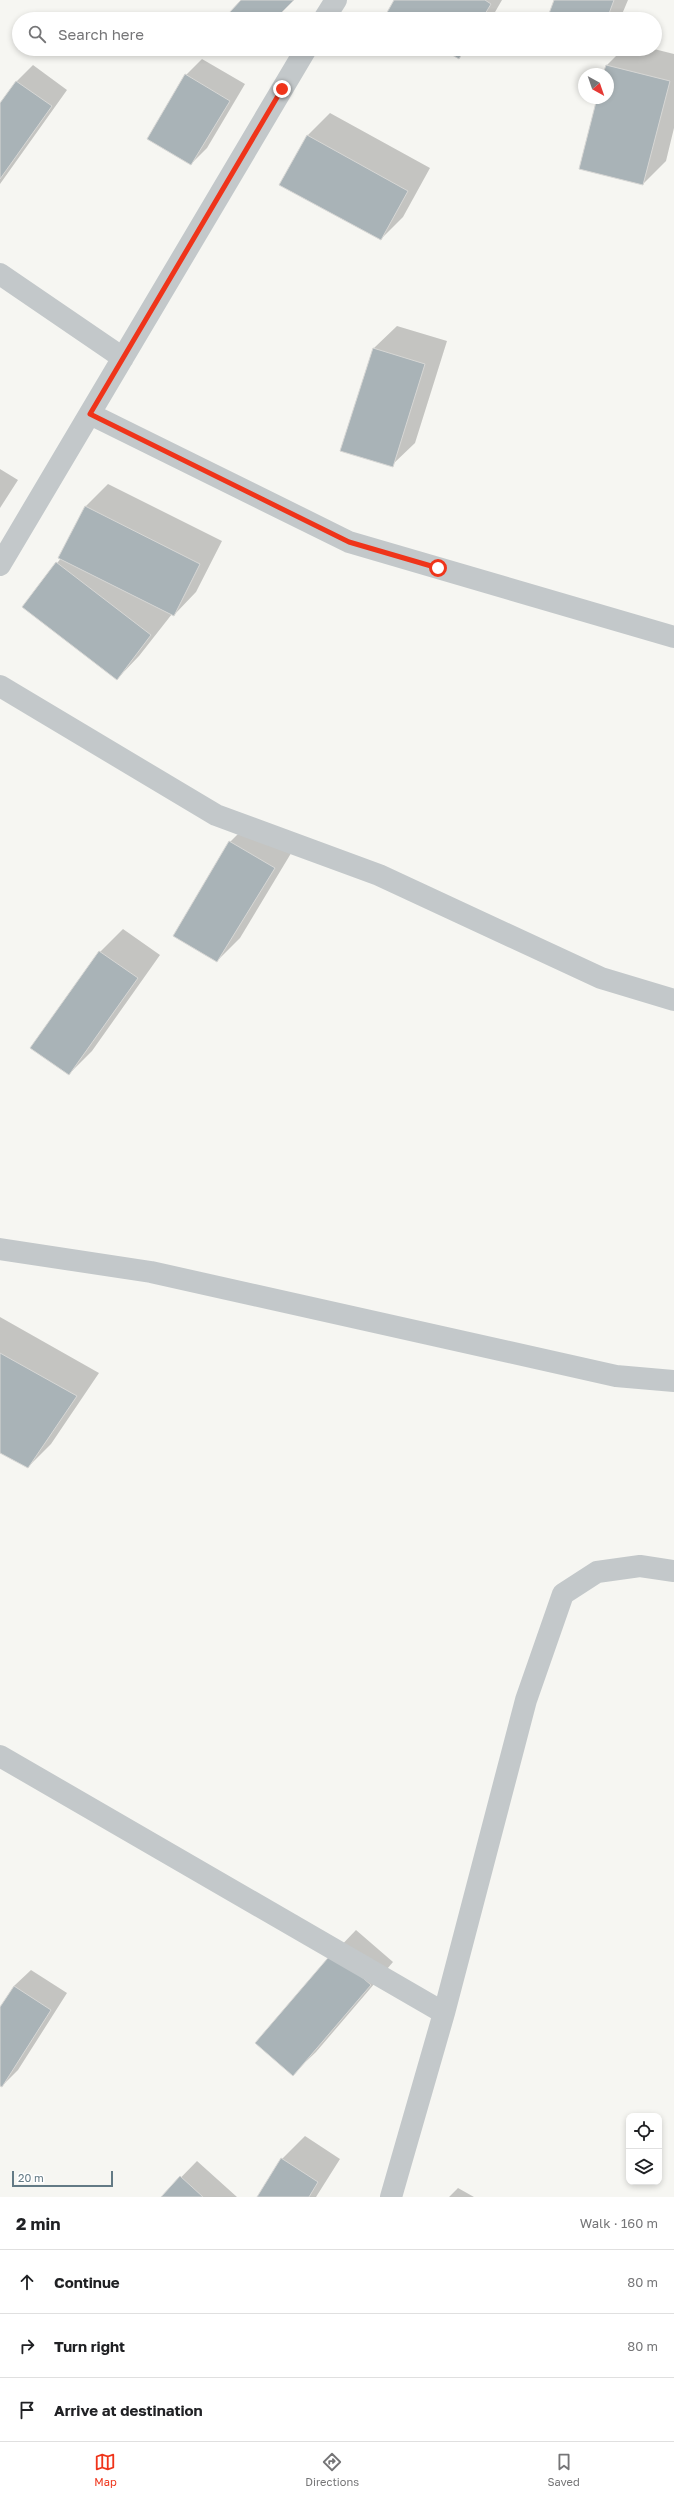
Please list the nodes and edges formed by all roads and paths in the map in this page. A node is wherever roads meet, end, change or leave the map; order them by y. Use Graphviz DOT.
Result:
graph roads {
  1 [pos="336,0"];
  2 [pos="328,12"];
  3 [pos="302,56"];
  4 [pos="0,274"];
  5 [pos="123,358"];
  6 [pos="90,414"];
  7 [pos="0,565"];
  8 [pos="674,637"];
  9 [pos="0,686"];
  10 [pos="674,1000"];
  11 [pos="0,1249"];
  12 [pos="674,1381"];
  13 [pos="674,1571"];
  14 [pos="0,1756"];
  15 [pos="444,2013"];
  16 [pos="391,2197"];
  1 -- 2 [label="street"];
  3 -- 5 [label="street"];
  4 -- 5 [label="street"];
  5 -- 6 [label="street"];
  6 -- 7 [label="street"];
  6 -- 8 [label="street"];
  9 -- 10 [label="street"];
  11 -- 12 [label="street"];
  13 -- 15 [label="street"];
  14 -- 15 [label="street"];
  15 -- 16 [label="street"];
}
